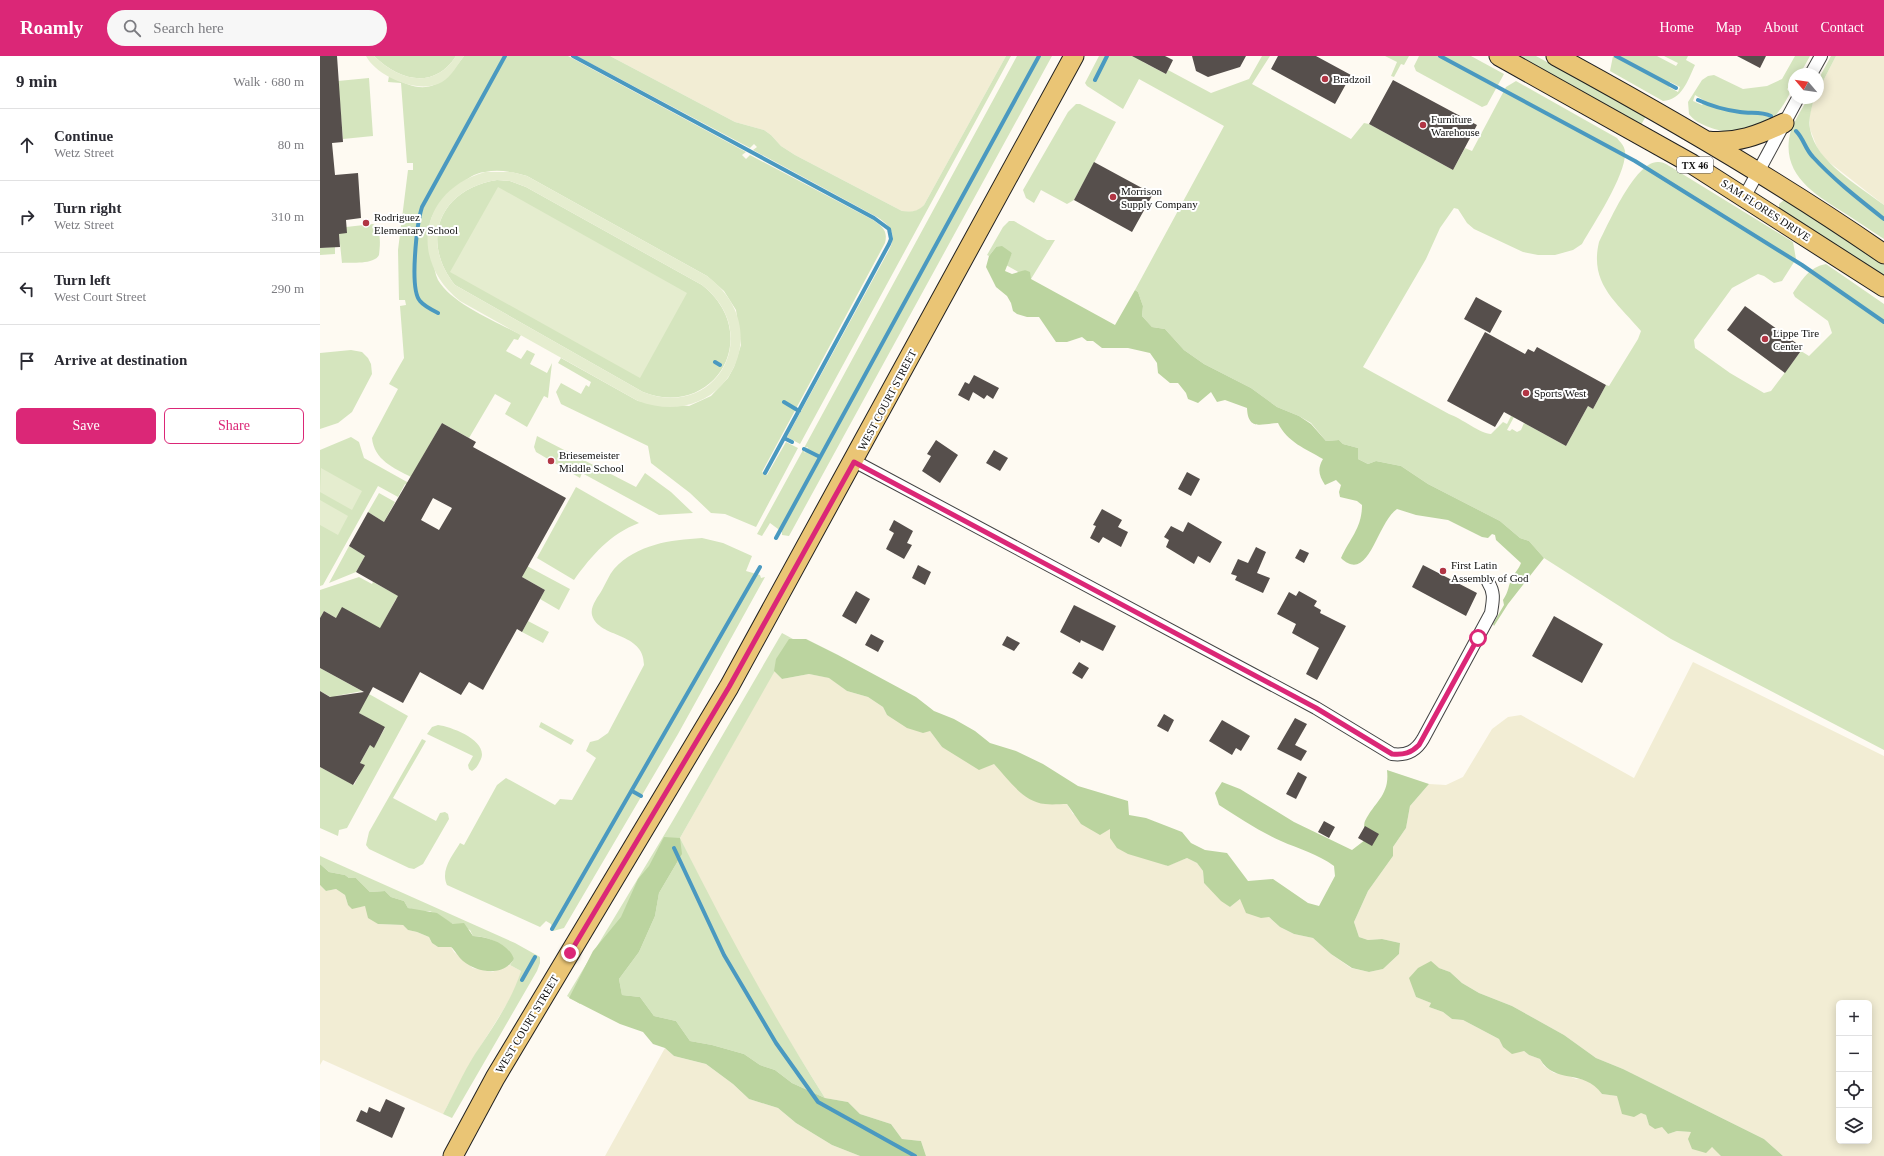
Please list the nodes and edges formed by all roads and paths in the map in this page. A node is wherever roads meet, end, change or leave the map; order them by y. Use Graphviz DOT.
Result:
graph roads {
  1 [pos="1074,56"];
  2 [pos="1499,56"];
  3 [pos="1556,56"];
  4 [pos="1821,56"];
  5 [pos="1814,68"];
  6 [pos="1795,104"];
  7 [pos="1784,123"];
  8 [pos="1707,141"];
  9 [pos="1758,172"];
  10 [pos="1745,196"];
  11 [pos="1884,254"];
  12 [pos="1884,287"];
  13 [pos="854,462"];
  14 [pos="1488,582"];
  15 [pos="453,1156"];
  1 -- 13 [label="main road, WEST COURT STREET"];
  2 -- 10 [label="main road, SAM FLORES DRIVE / TX 46"];
  3 -- 8 [label="main road, TX 46"];
  4 -- 5 [label="street"];
  6 -- 7 [label="street"];
  7 -- 8 [label="main road"];
  7 -- 9 [label="street"];
  8 -- 9 [label="main road, TX 46"];
  9 -- 10 [label="street"];
  9 -- 11 [label="main road, TX 46"];
  10 -- 12 [label="main road, SAM FLORES DRIVE / TX 46"];
  13 -- 14 [label="street"];
  13 -- 15 [label="main road, WEST COURT STREET"];
}
